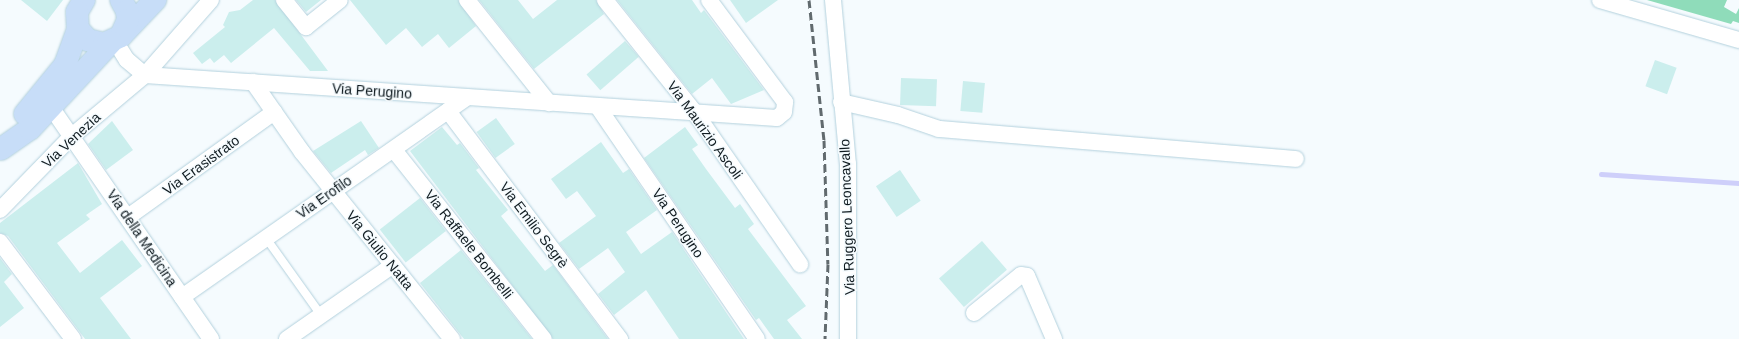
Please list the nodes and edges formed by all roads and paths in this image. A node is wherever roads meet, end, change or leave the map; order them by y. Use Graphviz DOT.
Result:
graph roads {
  1 [pos="155,0"];
  2 [pos="211,0"];
  3 [pos="284,0"];
  4 [pos="340,0"];
  5 [pos="467,0"];
  6 [pos="605,0"];
  7 [pos="709,0"];
  8 [pos="833,0"];
  9 [pos="1600,0"];
  10 [pos="122,1"];
  11 [pos="79,10"];
  12 [pos="116,40"];
  13 [pos="1739,40"];
  14 [pos="145,75"];
  15 [pos="253,82"];
  16 [pos="466,98"];
  17 [pos="841,102"];
  18 [pos="549,104"];
  19 [pos="51,107"];
  20 [pos="598,107"];
  21 [pos="448,111"];
  22 [pos="274,112"];
  23 [pos="696,114"];
  24 [pos="72,136"];
  25 [pos="0,149"];
  26 [pos="394,150"];
  27 [pos="1296,159"];
  28 [pos="333,191"];
  29 [pos="0,210"];
  30 [pos="128,218"];
  31 [pos="266,238"];
  32 [pos="0,242"];
  33 [pos="800,264"];
  34 [pos="393,265"];
  35 [pos="182,297"];
  36 [pos="974,313"];
  37 [pos="321,315"];
  38 [pos="73,339"];
  39 [pos="211,339"];
  40 [pos="286,339"];
  41 [pos="452,339"];
  42 [pos="544,339"];
  43 [pos="620,339"];
  44 [pos="757,339"];
  45 [pos="848,339"];
  46 [pos="1054,339"];
  1 -- 12 [label="main road"];
  2 -- 14 [label="street, Via Venezia"];
  3 -- 4 [label="street"];
  5 -- 18 [label="street"];
  6 -- 23 [label="street, Via Maurizio Ascoli"];
  7 -- 23 [label="street, Via Perugino"];
  8 -- 17 [label="street, Via Ruggero Leoncavallo"];
  9 -- 13 [label="street"];
  10 -- 12 [label="main road"];
  11 -- 12 [label="main road"];
  11 -- 25 [label="main road"];
  12 -- 14 [label="street"];
  12 -- 19 [label="main road"];
  14 -- 15 [label="street, Via Perugino"];
  14 -- 24 [label="street, Via Venezia"];
  15 -- 16 [label="street, Via Perugino"];
  15 -- 22 [label="street, Via Giulio Natta"];
  16 -- 18 [label="street, Via Perugino"];
  16 -- 21 [label="street, Via Erofilo"];
  17 -- 27 [label="street"];
  17 -- 45 [label="street, Via Ruggero Leoncavallo"];
  18 -- 20 [label="street, Via Perugino"];
  19 -- 24 [label="street, Via della Medicina"];
  19 -- 25 [label="main road"];
  20 -- 23 [label="street, Via Perugino"];
  20 -- 44 [label="street, Via Perugino"];
  21 -- 26 [label="street, Via Erofilo"];
  21 -- 43 [label="street, Via Emilio Segrè"];
  22 -- 28 [label="street, Via Giulio Natta"];
  22 -- 30 [label="street, Via Erasistrato"];
  23 -- 33 [label="street, Via Maurizio Ascoli"];
  24 -- 29 [label="street, Via Venezia"];
  24 -- 30 [label="street, Via della Medicina"];
  26 -- 28 [label="street, Via Erofilo"];
  26 -- 42 [label="street, Via Raffaele Bombelli"];
  28 -- 31 [label="street, Via Erofilo"];
  28 -- 34 [label="street, Via Giulio Natta"];
  30 -- 35 [label="street, Via della Medicina"];
  31 -- 35 [label="street, Via Erofilo"];
  31 -- 37 [label="lane"];
  32 -- 38 [label="street"];
  34 -- 37 [label="street"];
  34 -- 41 [label="street, Via Giulio Natta"];
  35 -- 39 [label="street, Via della Medicina"];
  36 -- 46 [label="street"];
  37 -- 40 [label="street"];
}
